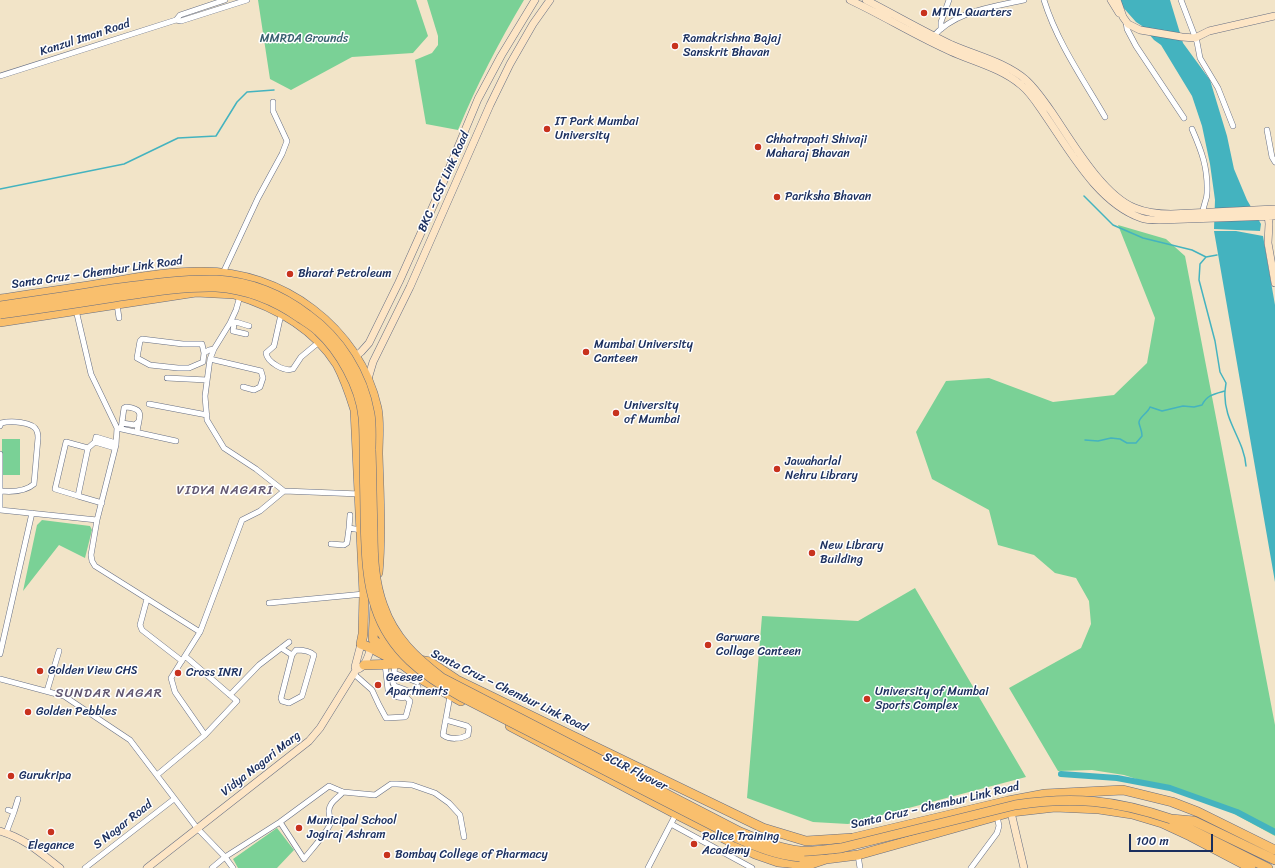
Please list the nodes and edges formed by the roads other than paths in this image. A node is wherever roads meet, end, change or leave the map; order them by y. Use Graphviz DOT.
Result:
graph roads {
  1 [pos="225,0"];
  2 [pos="247,0"];
  3 [pos="535,0"];
  4 [pos="550,0"];
  5 [pos="850,0"];
  6 [pos="866,0"];
  7 [pos="949,0"];
  8 [pos="1024,0"];
  9 [pos="1044,0"];
  10 [pos="1110,0"];
  11 [pos="1117,0"];
  12 [pos="1181,0"];
  13 [pos="860,2"];
  14 [pos="1275,16"];
  15 [pos="176,20"];
  16 [pos="1124,20"];
  17 [pos="1266,20"];
  18 [pos="1275,20"];
  19 [pos="905,24"];
  20 [pos="941,29"];
  21 [pos="1195,38"];
  22 [pos="932,39"];
  23 [pos="510,40"];
  24 [pos="520,46"];
  25 [pos="0,76"];
  26 [pos="273,102"];
  27 [pos="1105,116"];
  28 [pos="1184,118"];
  29 [pos="1233,126"];
  30 [pos="1192,129"];
  31 [pos="1267,130"];
  32 [pos="1275,162"];
  33 [pos="1088,171"];
  34 [pos="1275,209"];
  35 [pos="431,211"];
  36 [pos="1204,212"];
  37 [pos="1259,214"];
  38 [pos="1270,214"];
  39 [pos="442,215"];
  40 [pos="182,273"];
  41 [pos="223,273"];
  42 [pos="398,282"];
  43 [pos="1275,283"];
  44 [pos="410,287"];
  45 [pos="275,288"];
  46 [pos="240,296"];
  47 [pos="0,299"];
  48 [pos="0,302"];
  49 [pos="117,304"];
  50 [pos="0,306"];
  51 [pos="266,306"];
  52 [pos="76,310"];
  53 [pos="0,314"];
  54 [pos="283,314"];
  55 [pos="119,318"];
  56 [pos="0,322"];
  57 [pos="232,323"];
  58 [pos="249,326"];
  59 [pos="246,334"];
  60 [pos="319,342"];
  61 [pos="214,349"];
  62 [pos="204,353"];
  63 [pos="356,356"];
  64 [pos="210,359"];
  65 [pos="167,378"];
  66 [pos="368,379"];
  67 [pos="207,380"];
  68 [pos="243,387"];
  69 [pos="149,404"];
  70 [pos="207,415"];
  71 [pos="138,422"];
  72 [pos="122,423"];
  73 [pos="0,426"];
  74 [pos="119,429"];
  75 [pos="137,432"];
  76 [pos="176,441"];
  77 [pos="116,446"];
  78 [pos="88,448"];
  79 [pos="0,454"];
  80 [pos="1,491"];
  81 [pos="284,491"];
  82 [pos="359,494"];
  83 [pos="78,496"];
  84 [pos="380,496"];
  85 [pos="102,503"];
  86 [pos="0,510"];
  87 [pos="32,513"];
  88 [pos="350,515"];
  89 [pos="97,520"];
  90 [pos="349,528"];
  91 [pos="361,530"];
  92 [pos="331,544"];
  93 [pos="378,567"];
  94 [pos="364,594"];
  95 [pos="147,599"];
  96 [pos="375,601"];
  97 [pos="269,603"];
  98 [pos="200,632"];
  99 [pos="363,634"];
  100 [pos="289,642"];
  101 [pos="372,643"];
  102 [pos="361,644"];
  103 [pos="281,648"];
  104 [pos="59,651"];
  105 [pos="0,654"];
  106 [pos="292,655"];
  107 [pos="185,656"];
  108 [pos="411,659"];
  109 [pos="182,661"];
  110 [pos="431,663"];
  111 [pos="385,664"];
  112 [pos="364,665"];
  113 [pos="397,667"];
  114 [pos="355,672"];
  115 [pos="0,679"];
  116 [pos="419,683"];
  117 [pos="47,691"];
  118 [pos="230,695"];
  119 [pos="450,695"];
  120 [pos="446,720"];
  121 [pos="205,735"];
  122 [pos="625,761"];
  123 [pos="157,775"];
  124 [pos="614,782"];
  125 [pos="343,792"];
  126 [pos="18,799"];
  127 [pos="174,799"];
  128 [pos="1008,801"];
  129 [pos="8,810"];
  130 [pos="14,812"];
  131 [pos="1011,812"];
  132 [pos="676,814"];
  133 [pos="997,816"];
  134 [pos="1171,819"];
  135 [pos="280,822"];
  136 [pos="671,824"];
  137 [pos="197,828"];
  138 [pos="3,832"];
  139 [pos="464,837"];
  140 [pos="1275,850"];
  141 [pos="858,855"];
  142 [pos="225,857"];
  143 [pos="826,860"];
  144 [pos="1275,860"];
  145 [pos="789,866"];
  146 [pos="60,868"];
  147 [pos="85,868"];
  148 [pos="147,868"];
  149 [pos="212,868"];
  150 [pos="233,868"];
  151 [pos="648,868"];
  152 [pos="752,868"];
  153 [pos="860,868"];
  154 [pos="971,868"];
  155 [pos="1024,868"];
  156 [pos="1251,868"];
  157 [pos="1268,868"];
  1 -- 15 [label="street, Kanzul Iman Road"];
  2 -- 15 [label="street, Kanzul Iman Road"];
  3 -- 23 [label="street, BKC - CST Link Road"];
  4 -- 24 [label="street, BKC - CST Link Road"];
  5 -- 13 [label="street"];
  6 -- 19 [label="street"];
  7 -- 20 [label="street"];
  8 -- 20 [label="street"];
  9 -- 27 [label="street"];
  10 -- 16 [label="street"];
  11 -- 16 [label="street"];
  12 -- 21 [label="street"];
  13 -- 19 [label="street"];
  14 -- 17 [label="street"];
  15 -- 25 [label="street, Kanzul Iman Road"];
  16 -- 21 [label="street"];
  16 -- 28 [label="street"];
  17 -- 18 [label="street"];
  17 -- 21 [label="street"];
  19 -- 22 [label="street"];
  20 -- 22 [label="street"];
  21 -- 29 [label="street"];
  22 -- 33 [label="street"];
  23 -- 24 [label="street"];
  23 -- 35 [label="street, BKC - CST Link Road"];
  24 -- 39 [label="street, BKC - CST Link Road"];
  26 -- 41 [label="street"];
  30 -- 36 [label="street"];
  31 -- 32 [label="street"];
  33 -- 36 [label="street"];
  33 -- 37 [label="street"];
  34 -- 38 [label="street"];
  35 -- 39 [label="street"];
  35 -- 42 [label="street, BKC - CST Link Road"];
  36 -- 37 [label="street"];
  37 -- 38 [label="street"];
  38 -- 43 [label="street"];
  39 -- 44 [label="street, BKC - CST Link Road"];
  40 -- 41 [label="highway, Santa Cruz – Chembur Link Road"];
  40 -- 47 [label="highway, Santa Cruz – Chembur Link Road"];
  40 -- 48 [label="highway"];
  41 -- 45 [label="highway, Santa Cruz – Chembur Link Road"];
  42 -- 44 [label="street"];
  42 -- 63 [label="street, BKC - CST Link Road"];
  44 -- 66 [label="street, BKC - CST Link Road"];
  45 -- 51 [label="highway"];
  45 -- 63 [label="highway, Santa Cruz – Chembur Link Road"];
  46 -- 49 [label="highway"];
  46 -- 51 [label="highway"];
  46 -- 57 [label="street"];
  49 -- 52 [label="highway"];
  49 -- 55 [label="street"];
  50 -- 134 [label="highway, bridge"];
  51 -- 54 [label="highway"];
  52 -- 56 [label="highway"];
  52 -- 74 [label="street"];
  53 -- 143 [label="highway, SCLR Flyover, bridge"];
  54 -- 60 [label="highway"];
  54 -- 60 [label="street"];
  57 -- 58 [label="street"];
  57 -- 59 [label="street"];
  57 -- 61 [label="street"];
  60 -- 82 [label="highway"];
  61 -- 62 [label="street"];
  61 -- 64 [label="street"];
  62 -- 62 [label="street"];
  63 -- 66 [label="highway, Santa Cruz – Chembur Link Road"];
  64 -- 67 [label="street"];
  64 -- 68 [label="street"];
  65 -- 67 [label="street"];
  66 -- 84 [label="highway, Santa Cruz – Chembur Link Road"];
  67 -- 70 [label="street"];
  69 -- 70 [label="street"];
  70 -- 81 [label="street"];
  71 -- 72 [label="street"];
  71 -- 72 [label="street"];
  71 -- 75 [label="street"];
  72 -- 74 [label="street"];
  73 -- 80 [label="street"];
  74 -- 75 [label="street"];
  74 -- 77 [label="street"];
  75 -- 76 [label="street"];
  77 -- 78 [label="street"];
  77 -- 85 [label="street"];
  78 -- 83 [label="street"];
  78 -- 83 [label="street"];
  79 -- 80 [label="street"];
  80 -- 86 [label="street"];
  81 -- 82 [label="street"];
  81 -- 98 [label="street"];
  82 -- 84 [label="street"];
  82 -- 91 [label="highway"];
  83 -- 85 [label="street"];
  84 -- 93 [label="highway, Santa Cruz – Chembur Link Road"];
  85 -- 89 [label="street"];
  86 -- 87 [label="street"];
  87 -- 89 [label="street"];
  87 -- 105 [label="street"];
  88 -- 90 [label="street"];
  89 -- 95 [label="street"];
  90 -- 91 [label="street"];
  90 -- 92 [label="street"];
  91 -- 94 [label="highway"];
  93 -- 96 [label="highway, Santa Cruz – Chembur Link Road"];
  93 -- 110 [label="highway"];
  94 -- 97 [label="street"];
  94 -- 99 [label="highway"];
  95 -- 98 [label="street"];
  95 -- 109 [label="street"];
  96 -- 101 [label="highway, Santa Cruz – Chembur Link Road"];
  96 -- 108 [label="highway"];
  98 -- 107 [label="street"];
  99 -- 101 [label="highway"];
  99 -- 102 [label="highway"];
  100 -- 103 [label="street"];
  101 -- 102 [label="highway, Santa Cruz – Chembur Link Road"];
  101 -- 108 [label="highway, Santa Cruz – Chembur Link Road"];
  101 -- 112 [label="street"];
  101 -- 113 [label="highway, Santa Cruz – Chembur Link Road"];
  102 -- 114 [label="street, Vidya Nagari Marg"];
  103 -- 106 [label="street"];
  103 -- 118 [label="street"];
  104 -- 117 [label="street"];
  106 -- 106 [label="street"];
  107 -- 109 [label="street"];
  107 -- 118 [label="street"];
  108 -- 110 [label="highway, Santa Cruz – Chembur Link Road"];
  109 -- 121 [label="street"];
  110 -- 116 [label="highway"];
  110 -- 122 [label="highway, Santa Cruz – Chembur Link Road"];
  111 -- 112 [label="highway"];
  111 -- 113 [label="highway"];
  111 -- 114 [label="street"];
  112 -- 114 [label="street, Vidya Nagari Marg"];
  113 -- 116 [label="highway, Santa Cruz – Chembur Link Road"];
  113 -- 116 [label="street"];
  114 -- 137 [label="street, Vidya Nagari Marg"];
  115 -- 117 [label="street"];
  116 -- 119 [label="highway, Santa Cruz – Chembur Link Road"];
  117 -- 123 [label="street"];
  118 -- 121 [label="street"];
  119 -- 120 [label="street"];
  119 -- 124 [label="highway, Santa Cruz – Chembur Link Road"];
  120 -- 120 [label="street"];
  121 -- 123 [label="street"];
  122 -- 124 [label="highway"];
  122 -- 128 [label="highway, Santa Cruz – Chembur Link Road"];
  123 -- 127 [label="street"];
  124 -- 132 [label="highway, Santa Cruz – Chembur Link Road"];
  125 -- 135 [label="street"];
  125 -- 135 [label="street"];
  125 -- 139 [label="street"];
  126 -- 130 [label="street"];
  127 -- 137 [label="street"];
  127 -- 147 [label="street, S Nagar Road"];
  128 -- 131 [label="street"];
  128 -- 140 [label="highway, Santa Cruz – Chembur Link Road"];
  129 -- 130 [label="street"];
  130 -- 138 [label="street"];
  131 -- 133 [label="highway, Santa Cruz – Chembur Link Road"];
  131 -- 155 [label="street"];
  131 -- 156 [label="highway, Santa Cruz – Chembur Link Road"];
  132 -- 136 [label="street"];
  132 -- 145 [label="highway, Santa Cruz – Chembur Link Road"];
  133 -- 141 [label="highway, Santa Cruz – Chembur Link Road"];
  133 -- 154 [label="street"];
  134 -- 144 [label="highway"];
  134 -- 157 [label="highway"];
  135 -- 142 [label="street"];
  136 -- 151 [label="street"];
  136 -- 152 [label="street"];
  137 -- 142 [label="street"];
  137 -- 148 [label="street, Vidya Nagari Marg"];
  138 -- 146 [label="street"];
  141 -- 143 [label="highway, Santa Cruz – Chembur Link Road"];
  141 -- 153 [label="street"];
  142 -- 149 [label="street"];
  142 -- 150 [label="street"];
  143 -- 145 [label="highway, Santa Cruz – Chembur Link Road"];
}
